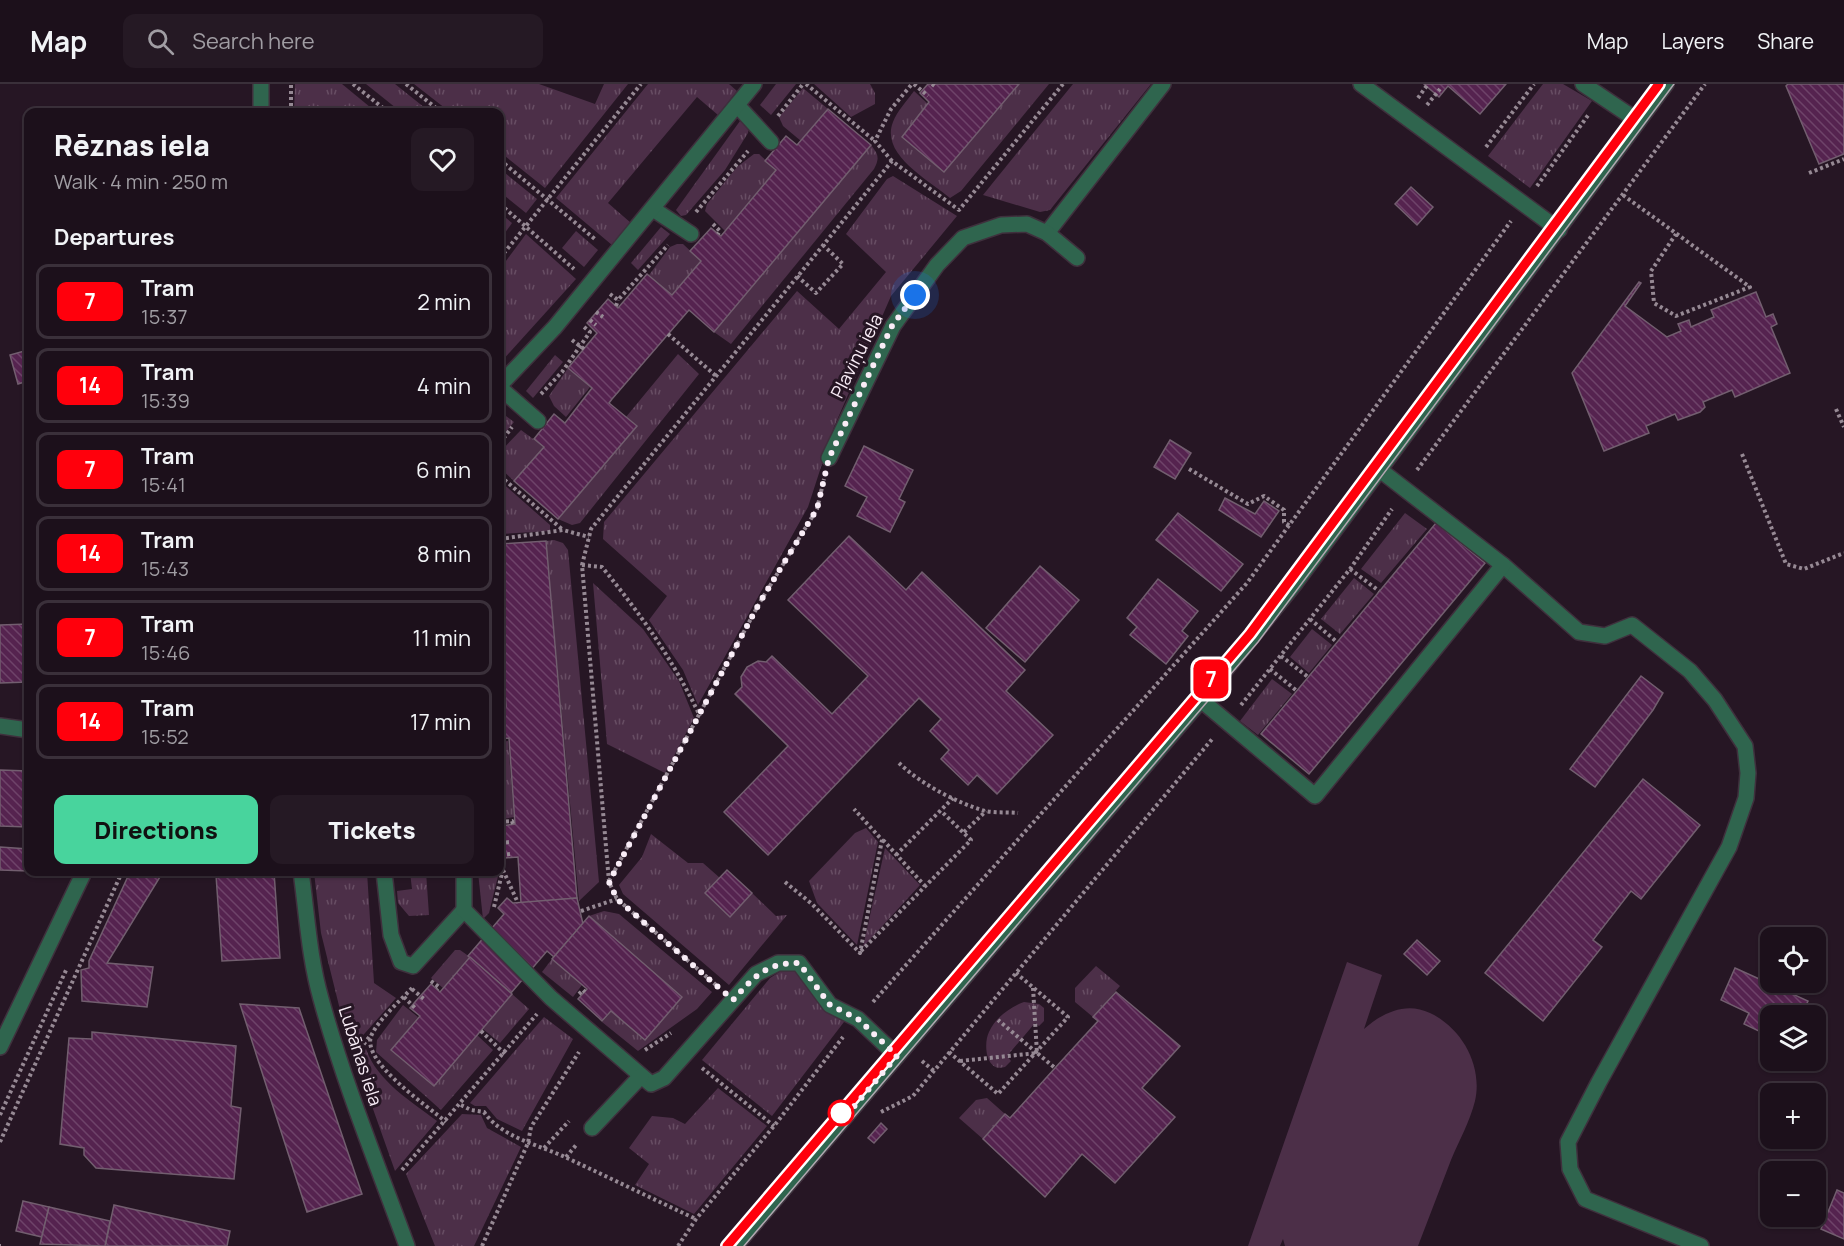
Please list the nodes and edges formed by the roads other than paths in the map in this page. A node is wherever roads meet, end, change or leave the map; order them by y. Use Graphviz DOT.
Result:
graph roads {
  1 [pos="261,84"];
  2 [pos="754,84"];
  3 [pos="1162,84"];
  4 [pos="1361,84"];
  5 [pos="1583,84"];
  6 [pos="1666,84"];
  7 [pos="737,105"];
  8 [pos="261,108"];
  9 [pos="1638,121"];
  10 [pos="767,137"];
  11 [pos="653,209"];
  12 [pos="1559,230"];
  13 [pos="687,232"];
  14 [pos="1047,233"];
  15 [pos="1077,258"];
  16 [pos="504,383"];
  17 [pos="504,391"];
  18 [pos="538,421"];
  19 [pos="829,458"];
  20 [pos="1380,470"];
  21 [pos="1503,565"];
  22 [pos="1202,700"];
  23 [pos="0,726"];
  24 [pos="24,729"];
  25 [pos="82,876"];
  26 [pos="301,876"];
  27 [pos="384,876"];
  28 [pos="464,876"];
  29 [pos="464,910"];
  30 [pos="0,1047"];
  31 [pos="897,1056"];
  32 [pos="641,1076"];
  33 [pos="592,1128"];
  34 [pos="407,1246"];
  35 [pos="735,1246"];
  36 [pos="1701,1246"];
  1 -- 8 [label="street"];
  2 -- 7 [label="street"];
  3 -- 14 [label="street"];
  4 -- 12 [label="street"];
  5 -- 9 [label="street"];
  6 -- 9 [label="street"];
  7 -- 10 [label="street"];
  7 -- 11 [label="street"];
  9 -- 12 [label="street"];
  11 -- 13 [label="street"];
  11 -- 16 [label="street"];
  12 -- 20 [label="street"];
  14 -- 15 [label="street, Pļaviņu iela"];
  14 -- 19 [label="street, Pļaviņu iela"];
  17 -- 18 [label="street"];
  20 -- 21 [label="street"];
  20 -- 22 [label="street"];
  21 -- 22 [label="street"];
  21 -- 36 [label="street"];
  22 -- 31 [label="street"];
  23 -- 24 [label="street"];
  25 -- 30 [label="street"];
  26 -- 34 [label="street, Lubānas iela"];
  27 -- 29 [label="street"];
  28 -- 29 [label="street"];
  29 -- 32 [label="street"];
  31 -- 32 [label="street"];
  31 -- 35 [label="street"];
  32 -- 33 [label="street"];
}
